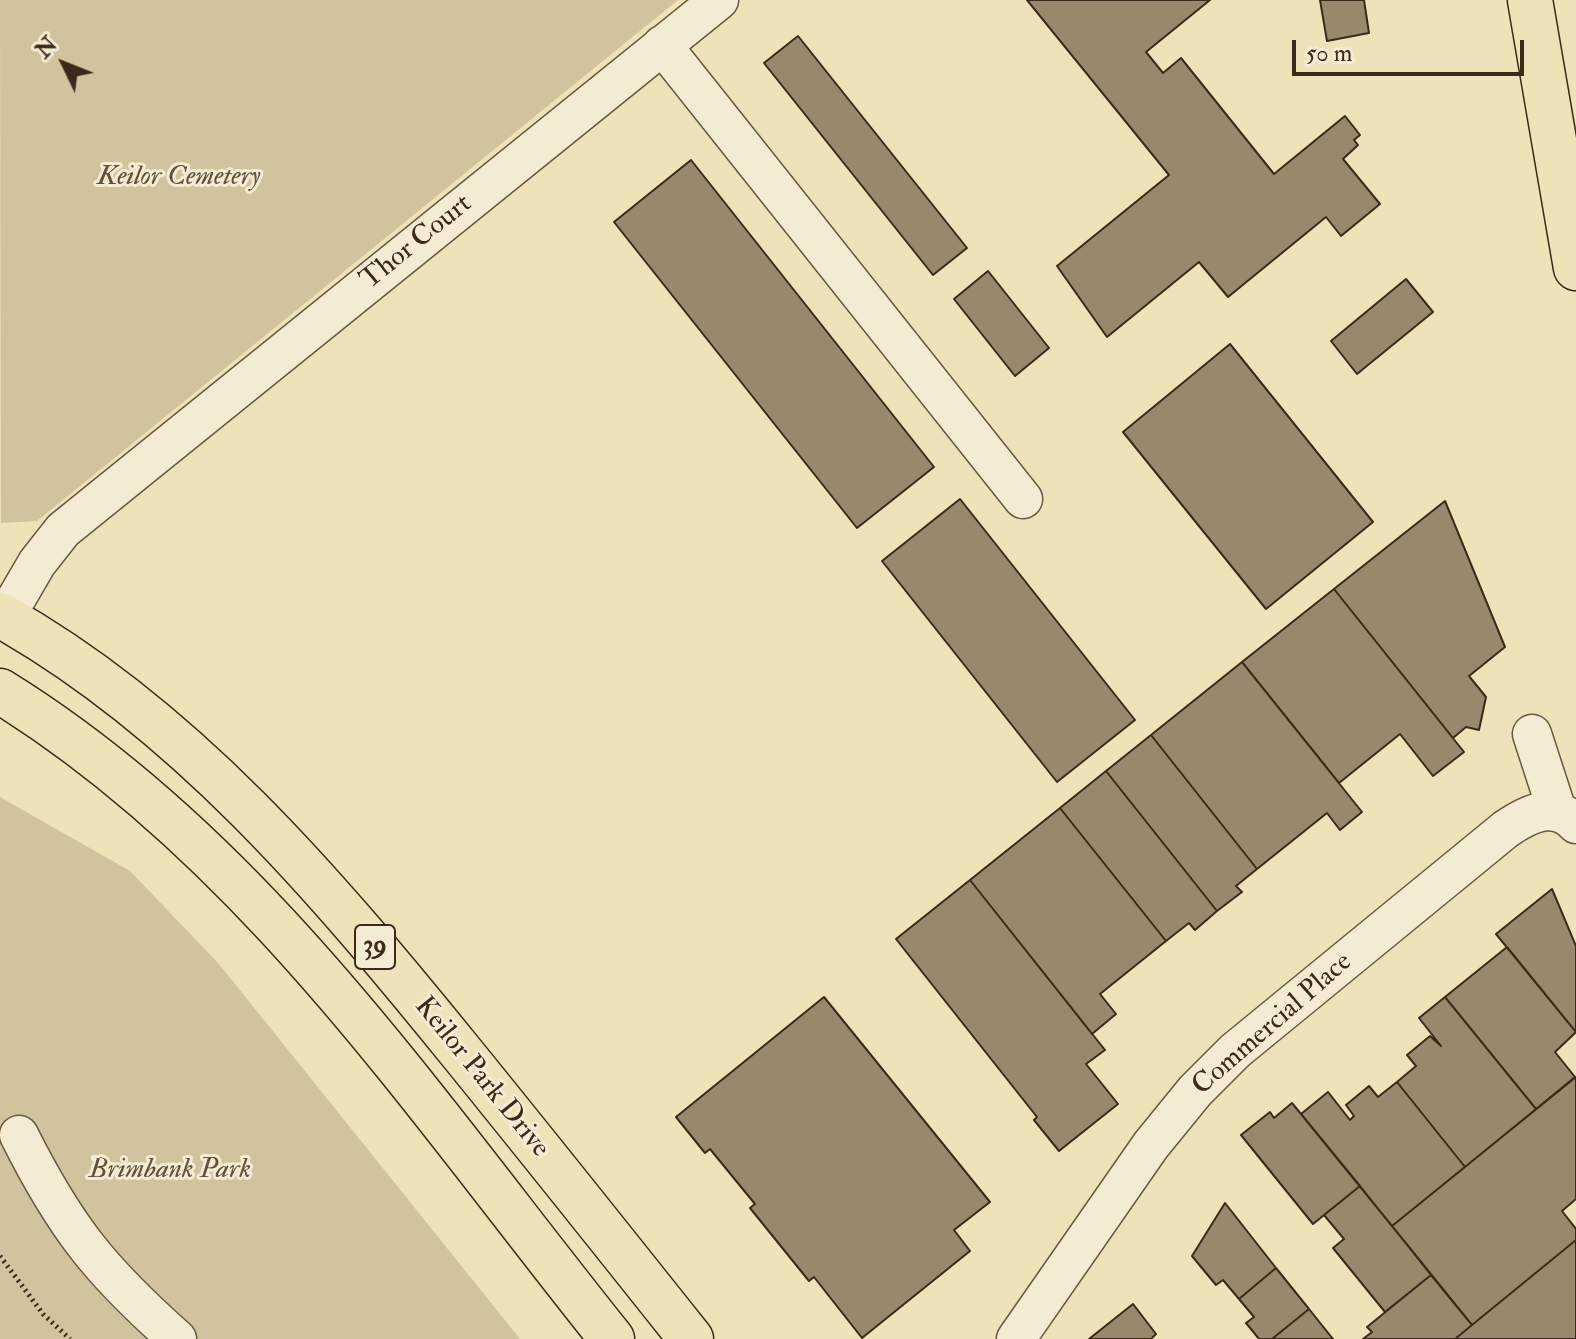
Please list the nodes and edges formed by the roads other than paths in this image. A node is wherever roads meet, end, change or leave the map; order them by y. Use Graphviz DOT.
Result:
graph roads {
  1 [pos="719,0"];
  2 [pos="1530,0"];
  3 [pos="662,45"];
  4 [pos="1576,268"];
  5 [pos="1023,499"];
  6 [pos="6,632"];
  7 [pos="0,691"];
  8 [pos="1532,734"];
  9 [pos="1567,818"];
  10 [pos="19,1135"];
  11 [pos="177,1339"];
  12 [pos="612,1339"];
  13 [pos="691,1339"];
  14 [pos="1016,1339"];
  1 -- 3 [label="street, Thor Court"];
  2 -- 4 [label="main road"];
  3 -- 5 [label="street"];
  3 -- 6 [label="street, Thor Court"];
  6 -- 13 [label="main road, Keilor Park Drive / 39"];
  7 -- 12 [label="main road, 39"];
  8 -- 9 [label="street, Commercial Place"];
  9 -- 14 [label="street, Commercial Place"];
  10 -- 11 [label="street"];
}
